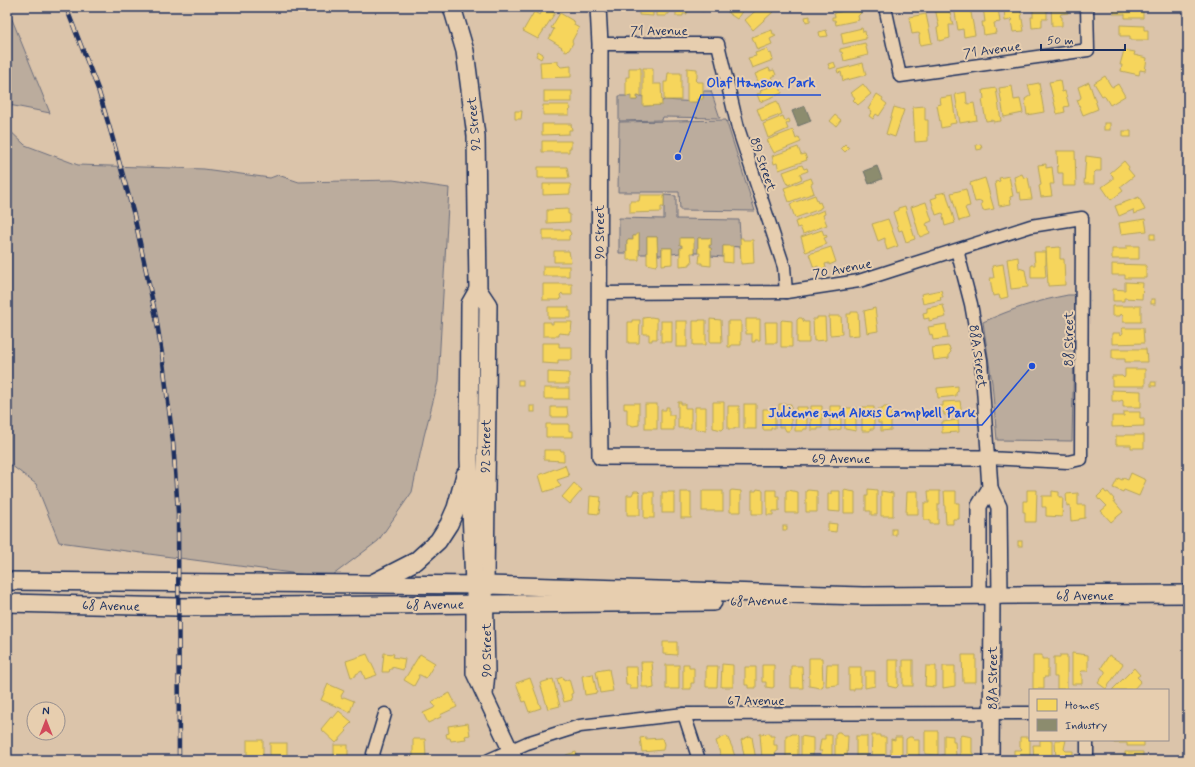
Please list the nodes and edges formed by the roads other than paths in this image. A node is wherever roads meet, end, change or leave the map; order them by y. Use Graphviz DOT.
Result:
graph roads {
  1 [pos="452,7"];
  2 [pos="598,7"];
  3 [pos="885,7"];
  4 [pos="1088,7"];
  5 [pos="600,44"];
  6 [pos="718,44"];
  7 [pos="1082,218"];
  8 [pos="957,250"];
  9 [pos="478,290"];
  10 [pos="786,292"];
  11 [pos="599,293"];
  12 [pos="600,457"];
  13 [pos="469,458"];
  14 [pos="988,458"];
  15 [pos="1082,460"];
  16 [pos="990,488"];
  17 [pos="7,581"];
  18 [pos="372,584"];
  19 [pos="479,585"];
  20 [pos="1188,594"];
  21 [pos="863,596"];
  22 [pos="990,596"];
  23 [pos="7,603"];
  24 [pos="479,604"];
  25 [pos="992,713"];
  26 [pos="1029,713"];
  27 [pos="385,714"];
  28 [pos="684,714"];
  29 [pos="1087,741"];
  30 [pos="513,755"];
  31 [pos="375,760"];
  32 [pos="489,760"];
  33 [pos="699,760"];
  34 [pos="991,760"];
  35 [pos="1086,760"];
  1 -- 9 [label="main road, 92 Street"];
  2 -- 5 [label="street, 90 Street"];
  3 -- 4 [label="street, 71 Avenue"];
  5 -- 6 [label="street, 71 Avenue"];
  5 -- 11 [label="street, 90 Street"];
  6 -- 10 [label="street, 89 Street"];
  7 -- 8 [label="street, 70 Avenue"];
  7 -- 15 [label="street, 88 Street"];
  8 -- 10 [label="street, 70 Avenue"];
  8 -- 14 [label="street, 88A Street"];
  9 -- 13 [label="main road, 92 Street"];
  9 -- 19 [label="main road, 92 Street"];
  10 -- 11 [label="street, 70 Avenue"];
  11 -- 12 [label="street, 90 Street"];
  12 -- 14 [label="street, 69 Avenue"];
  13 -- 18 [label="main road"];
  13 -- 19 [label="main road, 92 Street"];
  14 -- 15 [label="street, 69 Avenue"];
  14 -- 16 [label="street, 88A Street"];
  16 -- 22 [label="street, 88A Street"];
  16 -- 22 [label="street, 88A Street"];
  17 -- 18 [label="main road, 68 Avenue"];
  18 -- 19 [label="main road, 68 Avenue"];
  19 -- 21 [label="main road, 68 Avenue"];
  19 -- 24 [label="street, 92 Street"];
  20 -- 22 [label="main road, 68 Avenue"];
  21 -- 22 [label="main road, 68 Avenue"];
  21 -- 24 [label="main road, 68 Avenue"];
  22 -- 25 [label="street, 88A Street"];
  23 -- 24 [label="main road, 68 Avenue"];
  24 -- 30 [label="street, 90 Street"];
  25 -- 26 [label="street, 67 Avenue"];
  25 -- 28 [label="street, 67 Avenue"];
  25 -- 34 [label="street, 88A Street"];
  27 -- 31 [label="street"];
  28 -- 30 [label="street, 67 Avenue"];
  28 -- 33 [label="street"];
  29 -- 35 [label="street"];
  30 -- 32 [label="street, 67 Avenue"];
}
